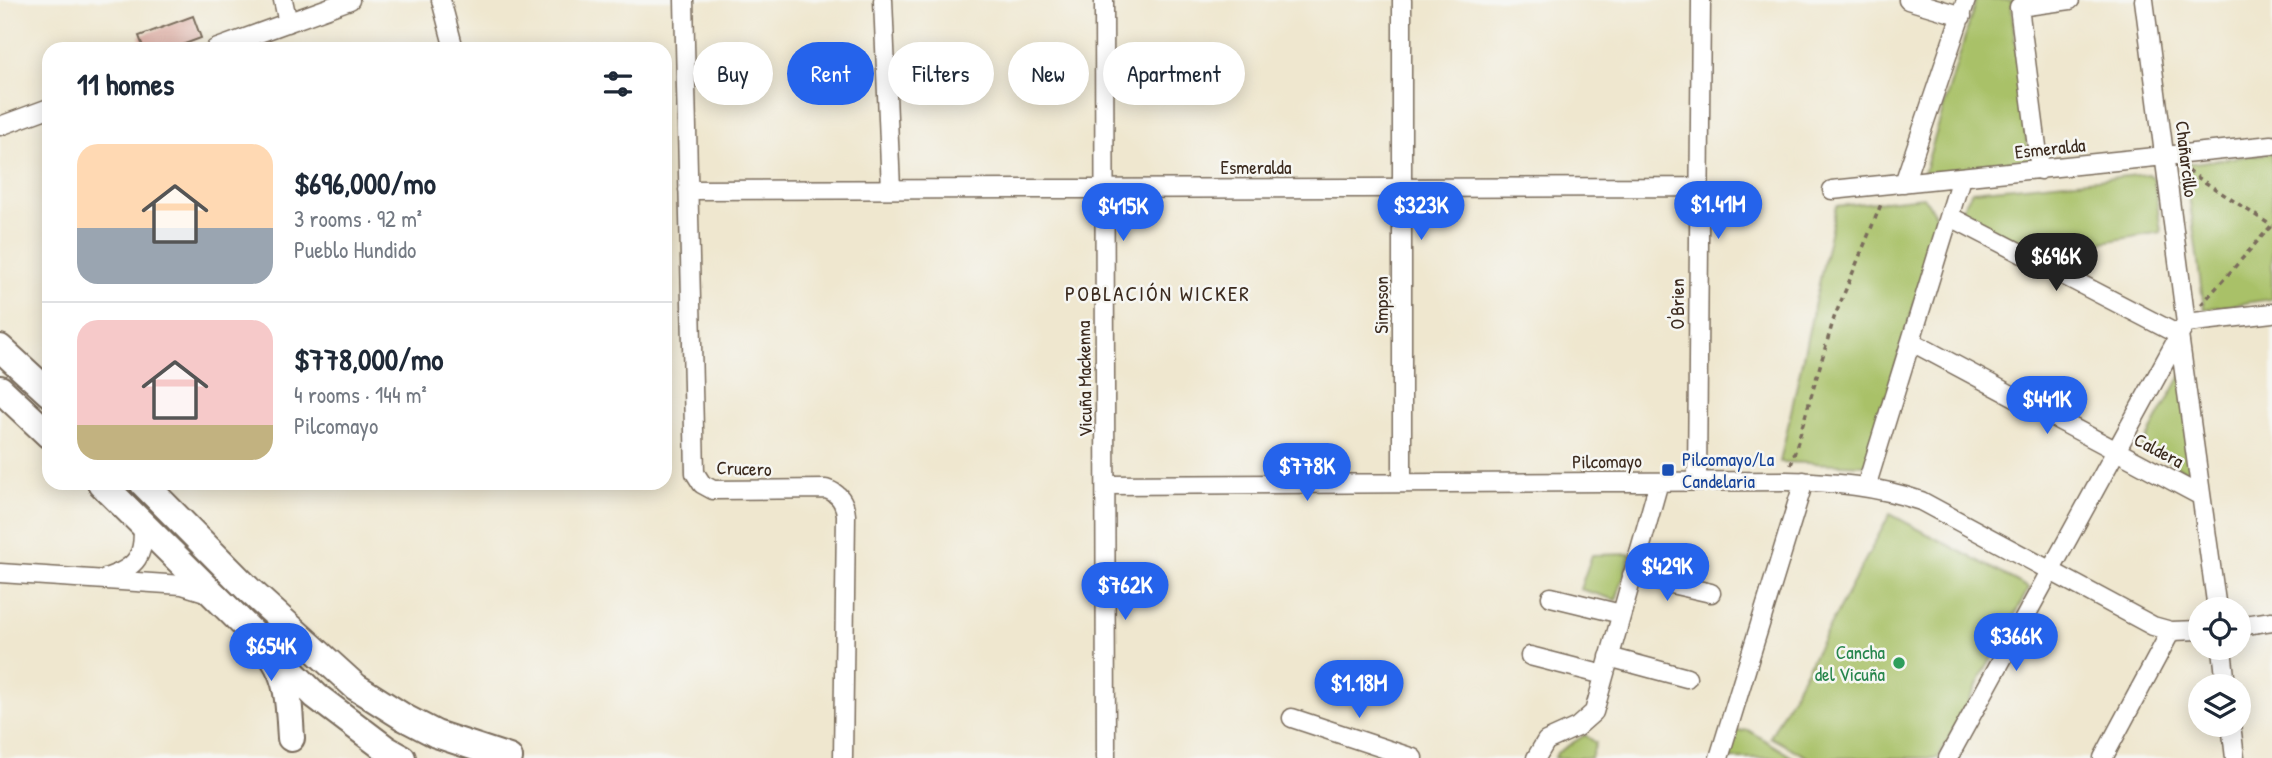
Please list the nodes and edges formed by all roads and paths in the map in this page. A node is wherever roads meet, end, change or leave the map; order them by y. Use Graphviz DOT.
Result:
graph roads {
  1 [pos="283,0"];
  2 [pos="350,0"];
  3 [pos="441,0"];
  4 [pos="684,0"];
  5 [pos="883,0"];
  6 [pos="1104,0"];
  7 [pos="1402,0"];
  8 [pos="1701,0"];
  9 [pos="1908,0"];
  10 [pos="2070,0"];
  11 [pos="2144,0"];
  12 [pos="1964,8"];
  13 [pos="288,23"];
  14 [pos="235,42"];
  15 [pos="452,42"];
  16 [pos="42,111"];
  17 [pos="0,126"];
  18 [pos="2272,145"];
  19 [pos="2166,157"];
  20 [pos="2040,170"];
  21 [pos="1961,178"];
  22 [pos="1897,184"];
  23 [pos="1699,187"];
  24 [pos="1402,188"];
  25 [pos="891,189"];
  26 [pos="1103,189"];
  27 [pos="688,190"];
  28 [pos="1832,190"];
  29 [pos="1951,217"];
  30 [pos="2272,226"];
  31 [pos="2272,313"];
  32 [pos="2182,329"];
  33 [pos="1912,342"];
  34 [pos="0,348"];
  35 [pos="42,387"];
  36 [pos="0,389"];
  37 [pos="42,428"];
  38 [pos="2116,450"];
  39 [pos="1697,481"];
  40 [pos="1795,481"];
  41 [pos="1659,482"];
  42 [pos="1402,483"];
  43 [pos="1106,485"];
  44 [pos="1866,486"];
  45 [pos="108,490"];
  46 [pos="150,490"];
  47 [pos="2201,496"];
  48 [pos="142,522"];
  49 [pos="2050,570"];
  50 [pos="0,573"];
  51 [pos="1632,575"];
  52 [pos="102,579"];
  53 [pos="1711,593"];
  54 [pos="1551,597"];
  55 [pos="2215,597"];
  56 [pos="219,598"];
  57 [pos="1621,614"];
  58 [pos="2272,621"];
  59 [pos="2251,623"];
  60 [pos="2188,630"];
  61 [pos="2171,631"];
  62 [pos="258,637"];
  63 [pos="1530,656"];
  64 [pos="1607,666"];
  65 [pos="333,669"];
  66 [pos="1687,678"];
  67 [pos="316,695"];
  68 [pos="1292,718"];
  69 [pos="2233,737"];
  70 [pos="290,748"];
  71 [pos="1410,757"];
  72 [pos="402,758"];
  73 [pos="509,758"];
  74 [pos="843,758"];
  75 [pos="1106,758"];
  76 [pos="1536,758"];
  77 [pos="1719,758"];
  78 [pos="1948,758"];
  79 [pos="2103,758"];
  80 [pos="2235,758"];
  1 -- 13 [label="street"];
  2 -- 13 [label="street"];
  3 -- 15 [label="street"];
  4 -- 27 [label="street, Crucero"];
  5 -- 25 [label="street"];
  6 -- 26 [label="street, Vicuña Mackenna"];
  7 -- 24 [label="street, Simpson"];
  8 -- 23 [label="street, O'Brien"];
  9 -- 12 [label="street"];
  10 -- 20 [label="street"];
  11 -- 19 [label="street, Chañarcillo"];
  12 -- 22 [label="street"];
  13 -- 14 [label="street"];
  16 -- 17 [label="street"];
  18 -- 19 [label="street, Esmeralda"];
  19 -- 20 [label="street, Esmeralda"];
  19 -- 30 [label="path"];
  19 -- 32 [label="street, Chañarcillo"];
  20 -- 21 [label="street, Esmeralda"];
  21 -- 22 [label="street, Esmeralda"];
  21 -- 29 [label="street"];
  22 -- 28 [label="street, Esmeralda"];
  22 -- 40 [label="path"];
  23 -- 24 [label="street, Esmeralda"];
  23 -- 39 [label="street, O'Brien"];
  24 -- 26 [label="street, Esmeralda"];
  24 -- 42 [label="street, Simpson"];
  25 -- 26 [label="street, Esmeralda"];
  25 -- 27 [label="street, Esmeralda"];
  26 -- 43 [label="street, Vicuña Mackenna"];
  27 -- 74 [label="street, Crucero"];
  29 -- 32 [label="street"];
  29 -- 33 [label="street"];
  30 -- 32 [label="path"];
  31 -- 32 [label="street"];
  32 -- 38 [label="street"];
  32 -- 47 [label="street, Chañarcillo"];
  33 -- 38 [label="street, Caldera"];
  33 -- 44 [label="street"];
  34 -- 35 [label="main road"];
  36 -- 37 [label="main road"];
  38 -- 47 [label="street, Caldera"];
  38 -- 49 [label="street"];
  39 -- 40 [label="street, Pilcomayo"];
  39 -- 41 [label="street, Pilcomayo"];
  40 -- 44 [label="street, Pilcomayo"];
  40 -- 77 [label="street"];
  41 -- 42 [label="street, Pilcomayo"];
  41 -- 51 [label="street"];
  42 -- 43 [label="street, Pilcomayo"];
  43 -- 75 [label="street, Vicuña Mackenna"];
  44 -- 49 [label="street, Pilcomayo"];
  45 -- 48 [label="main road"];
  46 -- 65 [label="main road"];
  47 -- 55 [label="street, Chañarcillo"];
  48 -- 52 [label="street"];
  48 -- 56 [label="main road"];
  49 -- 61 [label="street, Pilcomayo"];
  49 -- 78 [label="street"];
  50 -- 52 [label="street"];
  51 -- 53 [label="street"];
  51 -- 57 [label="street"];
  52 -- 56 [label="street"];
  54 -- 57 [label="street"];
  56 -- 62 [label="main road"];
  57 -- 64 [label="street"];
  58 -- 59 [label="street"];
  60 -- 61 [label="street, Pilcomayo"];
  61 -- 79 [label="street"];
  62 -- 67 [label="main road"];
  62 -- 70 [label="main road"];
  63 -- 64 [label="street"];
  64 -- 66 [label="street"];
  64 -- 76 [label="street"];
  65 -- 67 [label="main road"];
  65 -- 73 [label="main road"];
  67 -- 70 [label="main road"];
  67 -- 72 [label="main road"];
  68 -- 71 [label="street"];
  69 -- 80 [label="street"];
}
